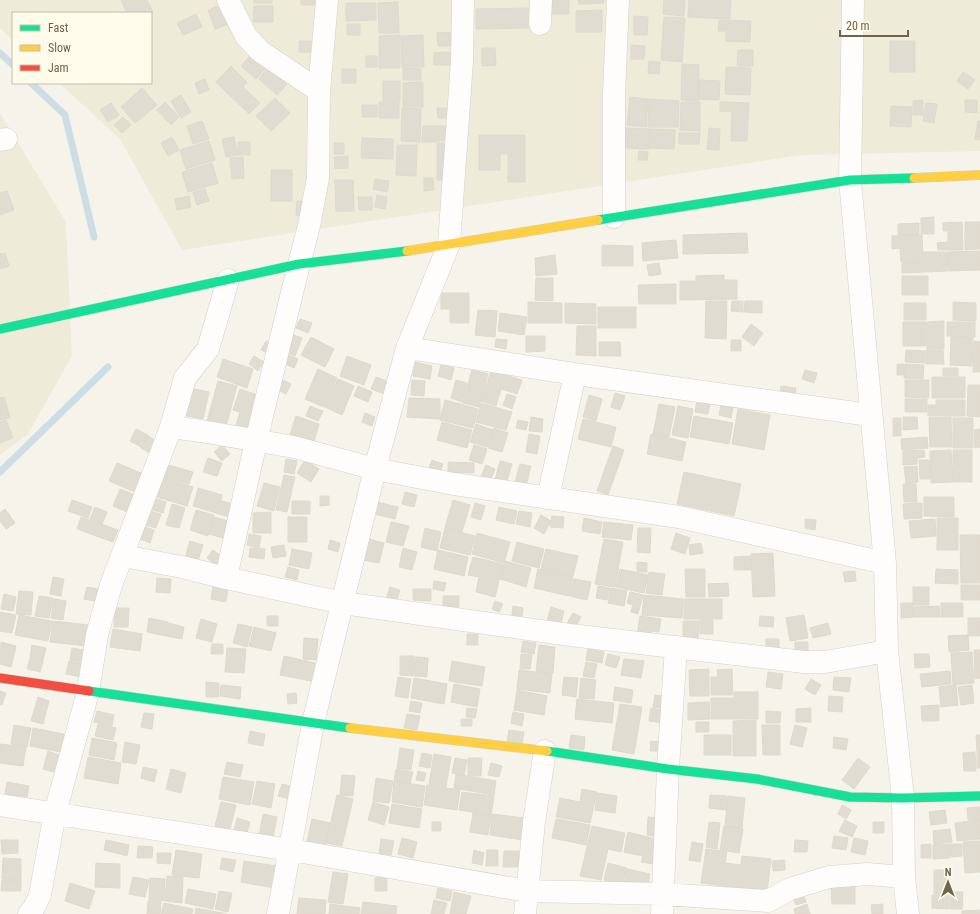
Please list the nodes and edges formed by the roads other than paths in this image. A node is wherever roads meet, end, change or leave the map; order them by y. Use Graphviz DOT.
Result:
graph roads {
  1 [pos="228,0"];
  2 [pos="327,0"];
  3 [pos="463,0"];
  4 [pos="541,0"];
  5 [pos="618,0"];
  6 [pos="853,0"];
  7 [pos="540,24"];
  8 [pos="319,91"];
  9 [pos="980,176"];
  10 [pos="850,180"];
  11 [pos="614,217"];
  12 [pos="449,244"];
  13 [pos="299,264"];
  14 [pos="228,280"];
  15 [pos="0,329"];
  16 [pos="407,348"];
  17 [pos="575,374"];
  18 [pos="870,415"];
  19 [pos="171,427"];
  20 [pos="256,441"];
  21 [pos="374,469"];
  22 [pos="548,498"];
  23 [pos="122,556"];
  24 [pos="884,563"];
  25 [pos="226,578"];
  26 [pos="343,603"];
  27 [pos="676,647"];
  28 [pos="887,651"];
  29 [pos="0,678"];
  30 [pos="88,692"];
  31 [pos="313,723"];
  32 [pos="544,752"];
  33 [pos="668,769"];
  34 [pos="980,796"];
  35 [pos="903,798"];
  36 [pos="0,805"];
  37 [pos="55,813"];
  38 [pos="291,850"];
  39 [pos="904,877"];
  40 [pos="527,890"];
  41 [pos="663,904"];
  42 [pos="29,914"];
  43 [pos="278,914"];
  44 [pos="525,914"];
  45 [pos="908,914"];
  1 -- 8 [label="street"];
  2 -- 8 [label="street"];
  3 -- 12 [label="street"];
  4 -- 7 [label="street"];
  5 -- 11 [label="street"];
  6 -- 10 [label="street"];
  8 -- 13 [label="street"];
  9 -- 10 [label="street"];
  10 -- 11 [label="street"];
  10 -- 18 [label="street"];
  11 -- 12 [label="street"];
  12 -- 13 [label="street"];
  12 -- 16 [label="street"];
  13 -- 14 [label="street"];
  13 -- 20 [label="street"];
  14 -- 15 [label="street"];
  14 -- 19 [label="street"];
  16 -- 17 [label="street"];
  16 -- 21 [label="street"];
  17 -- 18 [label="street"];
  17 -- 22 [label="street"];
  18 -- 24 [label="street"];
  19 -- 20 [label="street"];
  19 -- 23 [label="street"];
  20 -- 21 [label="street"];
  20 -- 25 [label="street"];
  21 -- 22 [label="street"];
  21 -- 26 [label="street"];
  22 -- 24 [label="street"];
  23 -- 25 [label="street"];
  23 -- 30 [label="street"];
  24 -- 28 [label="street"];
  25 -- 26 [label="street"];
  26 -- 27 [label="street"];
  26 -- 31 [label="street"];
  27 -- 28 [label="street"];
  27 -- 33 [label="street"];
  28 -- 35 [label="street"];
  29 -- 30 [label="street"];
  30 -- 31 [label="street"];
  30 -- 37 [label="street"];
  31 -- 32 [label="street"];
  31 -- 38 [label="street"];
  32 -- 33 [label="street"];
  32 -- 40 [label="street"];
  33 -- 35 [label="street"];
  33 -- 41 [label="street"];
  34 -- 35 [label="street"];
  35 -- 39 [label="street"];
  36 -- 37 [label="street"];
  37 -- 38 [label="street"];
  37 -- 42 [label="street"];
  38 -- 40 [label="street"];
  38 -- 43 [label="street"];
  39 -- 41 [label="street"];
  39 -- 45 [label="street"];
  40 -- 41 [label="street"];
  40 -- 44 [label="street"];
}
